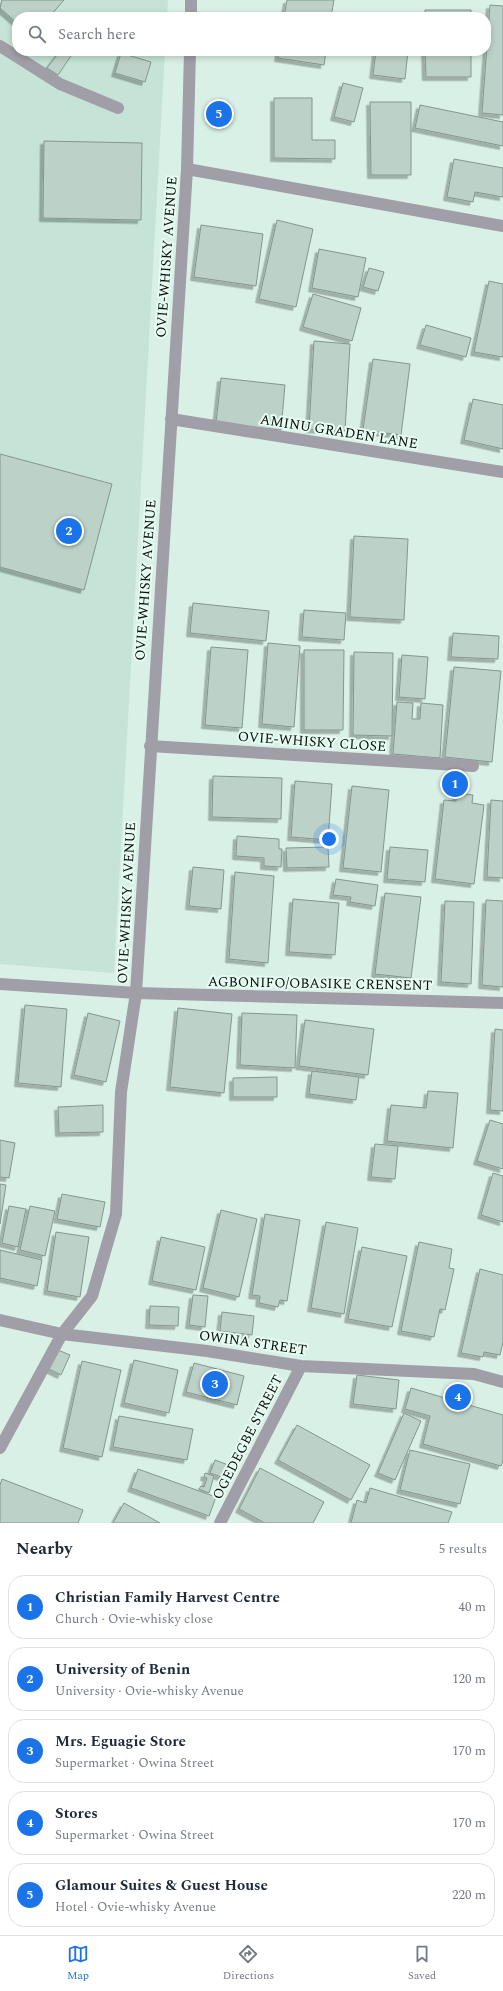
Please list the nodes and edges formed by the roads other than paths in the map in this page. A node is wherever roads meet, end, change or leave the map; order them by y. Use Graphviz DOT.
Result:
graph roads {
  1 [pos="191,0"];
  2 [pos="191,12"];
  3 [pos="0,46"];
  4 [pos="12,54"];
  5 [pos="16,56"];
  6 [pos="190,56"];
  7 [pos="118,108"];
  8 [pos="186,169"];
  9 [pos="503,226"];
  10 [pos="171,419"];
  11 [pos="503,472"];
  12 [pos="150,746"];
  13 [pos="473,766"];
  14 [pos="0,984"];
  15 [pos="136,993"];
  16 [pos="503,1003"];
  17 [pos="0,1320"];
  18 [pos="62,1334"];
  19 [pos="301,1366"];
  20 [pos="503,1382"];
  21 [pos="0,1448"];
  22 [pos="220,1523"];
  1 -- 2 [label="street"];
  3 -- 4 [label="street"];
  5 -- 7 [label="street"];
  6 -- 8 [label="street, OVIE-WHISKY AVENUE"];
  8 -- 9 [label="street, OVIE-WHISKY AVENUE"];
  8 -- 10 [label="street, OVIE-WHISKY AVENUE"];
  10 -- 11 [label="street, AMINU GRADEN LANE"];
  10 -- 12 [label="street, OVIE-WHISKY AVENUE"];
  12 -- 13 [label="street, OVIE-WHISKY CLOSE"];
  12 -- 15 [label="street, OVIE-WHISKY AVENUE"];
  14 -- 15 [label="street, AGBONIFO/OBASIKE CRENSENT"];
  15 -- 16 [label="street, AGBONIFO/OBASIKE CRENSENT"];
  15 -- 18 [label="street, OVIE-WHISKY AVENUE"];
  17 -- 18 [label="street, OWINA STREET"];
  18 -- 19 [label="street, OWINA STREET"];
  18 -- 21 [label="street, OVIE-WHISKY AVENUE"];
  19 -- 20 [label="street, OWINA STREET"];
  19 -- 22 [label="street, OGEDEGBE STREET"];
}
